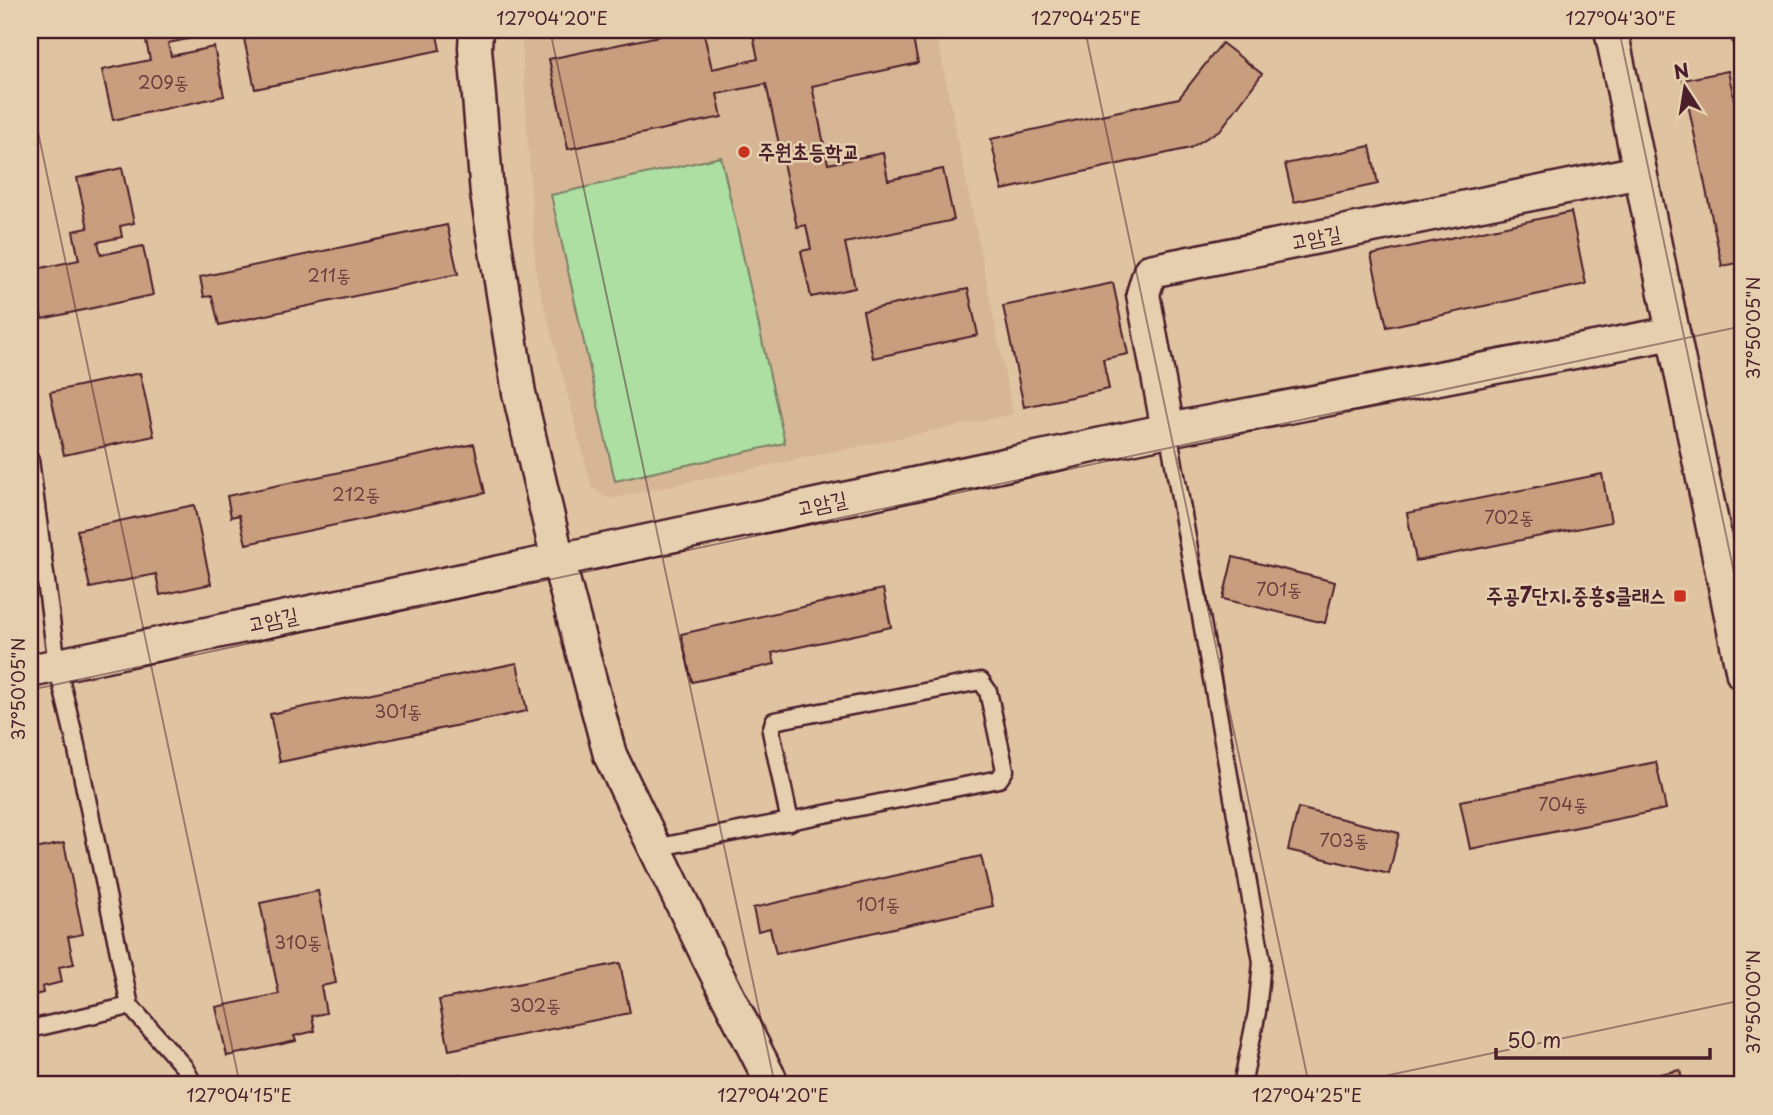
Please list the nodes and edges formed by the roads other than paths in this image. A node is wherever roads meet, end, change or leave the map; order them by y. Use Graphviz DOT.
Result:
graph roads {
  1 [pos="476,30"];
  2 [pos="1611,30"];
  3 [pos="1640,172"];
  4 [pos="1673,333"];
  5 [pos="1168,430"];
  6 [pos="30,460"];
  7 [pos="558,560"];
  8 [pos="43,668"];
  9 [pos="1743,674"];
  10 [pos="790,822"];
  11 [pos="655,848"];
  12 [pos="130,1006"];
  13 [pos="30,1029"];
  14 [pos="194,1085"];
  15 [pos="774,1085"];
  16 [pos="1242,1085"];
  1 -- 7 [label="street"];
  2 -- 3 [label="street"];
  3 -- 4 [label="street"];
  3 -- 5 [label="street, 고암길"];
  4 -- 5 [label="street, 고암길"];
  4 -- 9 [label="street"];
  5 -- 7 [label="street, 고암길"];
  5 -- 16 [label="lane"];
  6 -- 8 [label="lane"];
  7 -- 8 [label="street, 고암길"];
  7 -- 11 [label="street"];
  8 -- 12 [label="lane"];
  10 -- 10 [label="lane"];
  10 -- 11 [label="lane"];
  11 -- 15 [label="street"];
  12 -- 13 [label="lane"];
  12 -- 14 [label="lane"];
}
